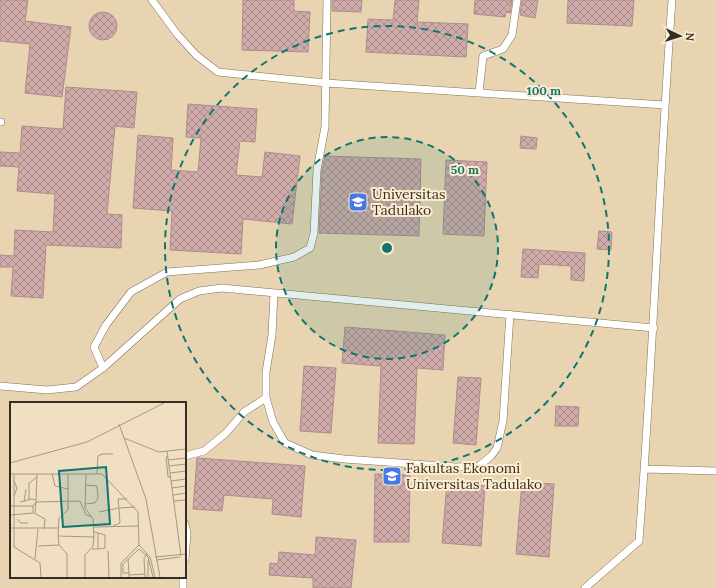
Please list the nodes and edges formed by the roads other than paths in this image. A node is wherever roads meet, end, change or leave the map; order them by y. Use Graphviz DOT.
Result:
graph roads {
  1 [pos="152,0"];
  2 [pos="327,0"];
  3 [pos="517,0"];
  4 [pos="672,0"];
  5 [pos="326,83"];
  6 [pos="479,93"];
  7 [pos="664,105"];
  8 [pos="274,293"];
  9 [pos="510,314"];
  10 [pos="654,328"];
  11 [pos="103,368"];
  12 [pos="0,386"];
  13 [pos="266,398"];
  14 [pos="186,456"];
  15 [pos="645,469"];
  16 [pos="716,471"];
  17 [pos="186,528"];
  18 [pos="186,546"];
  19 [pos="184,578"];
  20 [pos="182,588"];
  21 [pos="585,588"];
  1 -- 5 [label="lane"];
  2 -- 5 [label="lane"];
  3 -- 6 [label="lane"];
  4 -- 7 [label="lane"];
  5 -- 6 [label="lane"];
  5 -- 11 [label="lane"];
  6 -- 7 [label="lane"];
  7 -- 10 [label="lane"];
  8 -- 9 [label="lane"];
  8 -- 11 [label="lane"];
  8 -- 13 [label="lane"];
  9 -- 10 [label="lane"];
  9 -- 13 [label="lane"];
  10 -- 15 [label="lane"];
  11 -- 12 [label="lane"];
  13 -- 14 [label="lane"];
  15 -- 16 [label="lane"];
  15 -- 21 [label="lane"];
  17 -- 18 [label="lane"];
  19 -- 20 [label="lane"];
}
